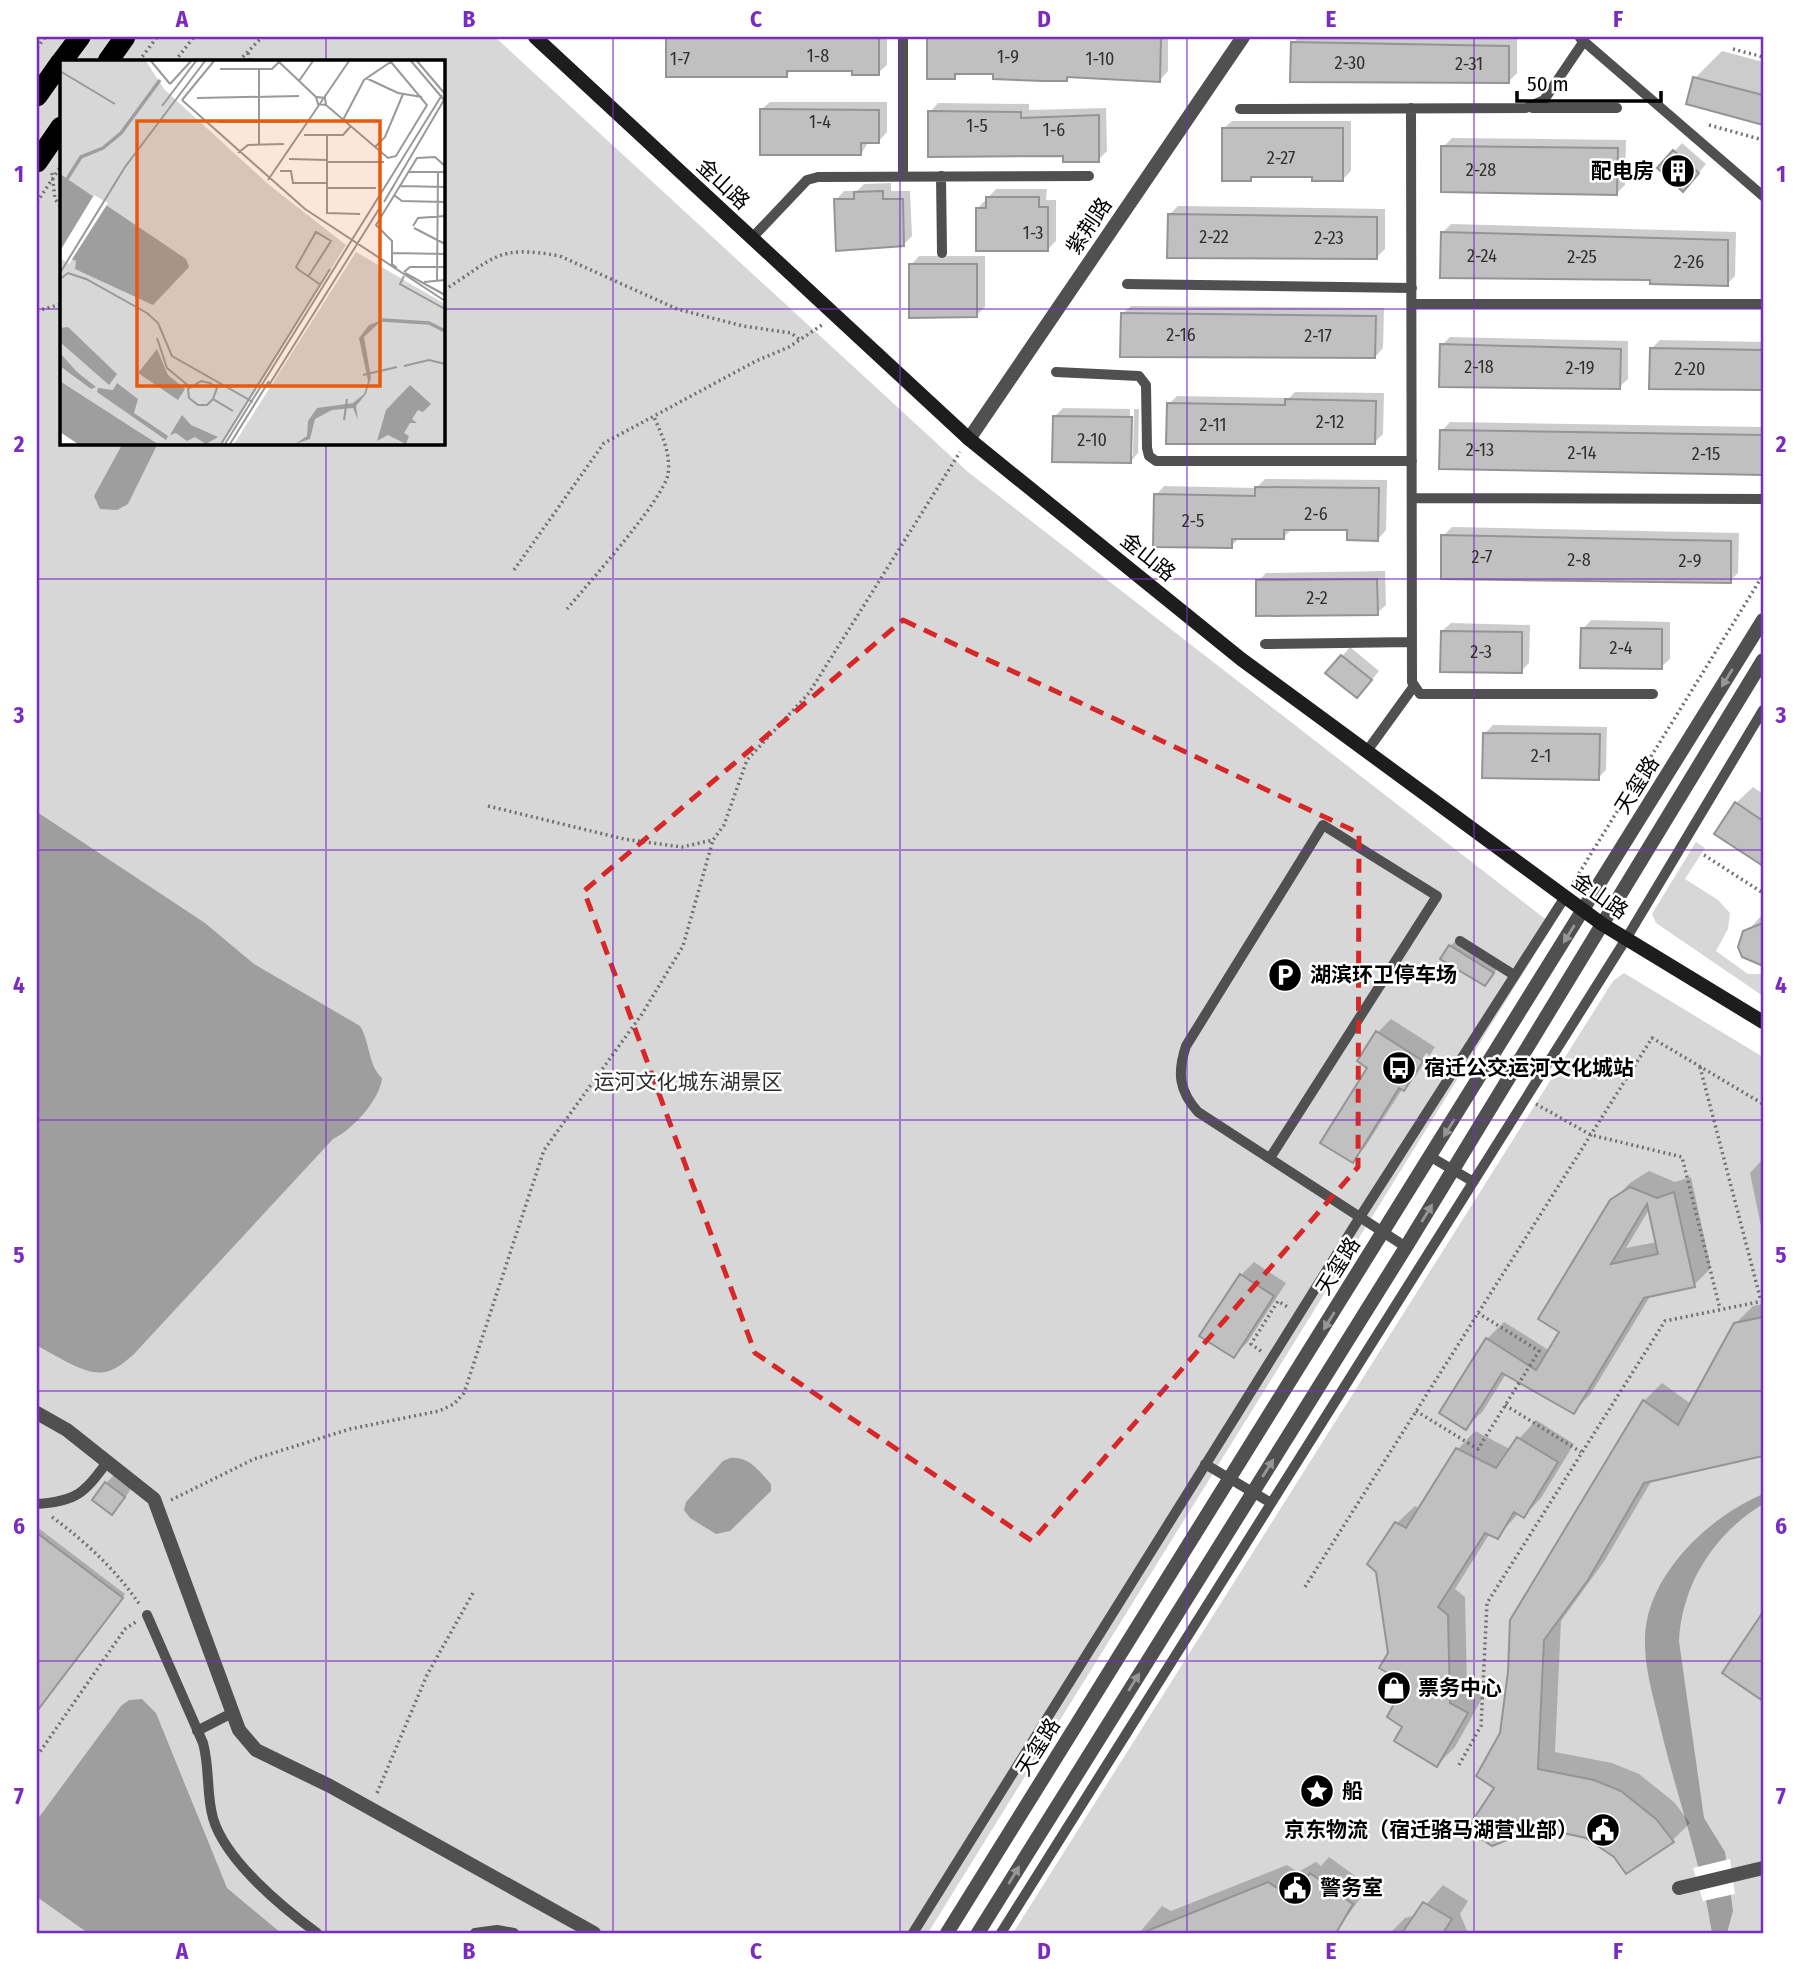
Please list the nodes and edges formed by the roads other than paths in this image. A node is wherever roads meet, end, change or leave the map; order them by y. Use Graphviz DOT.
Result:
graph roads {
  1 [pos="79,37"];
  2 [pos="125,37"];
  3 [pos="538,37"];
  4 [pos="903,37"];
  5 [pos="1244,37"];
  6 [pos="1581,39"];
  7 [pos="63,60"];
  8 [pos="109,60"];
  9 [pos="60,65"];
  10 [pos="37,96"];
  11 [pos="1411,108"];
  12 [pos="1526,108"];
  13 [pos="1617,108"];
  14 [pos="1240,109"];
  15 [pos="60,129"];
  16 [pos="46,162"];
  17 [pos="902,176"];
  18 [pos="941,176"];
  19 [pos="1089,176"];
  20 [pos="1763,195"];
  21 [pos="751,239"];
  22 [pos="942,253"];
  23 [pos="1128,284"];
  24 [pos="1412,288"];
  25 [pos="1412,304"];
  26 [pos="1763,304"];
  27 [pos="1056,372"];
  28 [pos="969,439"];
  29 [pos="1412,461"];
  30 [pos="1412,498"];
  31 [pos="1763,499"];
  32 [pos="1763,620"];
  33 [pos="1759,637"];
  34 [pos="1412,642"];
  35 [pos="1265,644"];
  36 [pos="1763,660"];
  37 [pos="1415,686"];
  38 [pos="1653,694"];
  39 [pos="1763,709"];
  40 [pos="1367,751"];
  41 [pos="1565,897"];
  42 [pos="1584,911"];
  43 [pos="1602,924"];
  44 [pos="1626,939"];
  45 [pos="1460,941"];
  46 [pos="1514,975"];
  47 [pos="1763,1022"];
  48 [pos="1431,1157"];
  49 [pos="1270,1158"];
  50 [pos="1453,1170"];
  51 [pos="1472,1181"];
  52 [pos="1360,1217"];
  53 [pos="1384,1232"];
  54 [pos="1406,1247"];
  55 [pos="37,1413"];
  56 [pos="108,1461"];
  57 [pos="1205,1464"];
  58 [pos="1230,1479"];
  59 [pos="1253,1492"];
  60 [pos="1271,1503"];
  61 [pos="37,1504"];
  62 [pos="147,1615"];
  63 [pos="232,1713"];
  64 [pos="197,1731"];
  65 [pos="1763,1868"];
  66 [pos="1679,1888"];
  67 [pos="317,1933"];
  68 [pos="474,1933"];
  69 [pos="514,1933"];
  70 [pos="594,1933"];
  71 [pos="913,1933"];
  72 [pos="947,1933"];
  73 [pos="978,1933"];
  74 [pos="1001,1933"];
  1 -- 7 [label="highway"];
  2 -- 8 [label="highway"];
  3 -- 21 [label="street, 金山路"];
  4 -- 17 [label="lane"];
  5 -- 28 [label="street, 紫荆路"];
  6 -- 12 [label="lane"];
  6 -- 20 [label="lane"];
  9 -- 10 [label="highway"];
  11 -- 12 [label="lane"];
  11 -- 14 [label="lane"];
  11 -- 24 [label="lane"];
  12 -- 13 [label="lane"];
  15 -- 16 [label="highway, bridge"];
  17 -- 18 [label="lane"];
  17 -- 21 [label="lane"];
  18 -- 19 [label="lane"];
  18 -- 22 [label="lane"];
  21 -- 28 [label="street, 金山路"];
  23 -- 24 [label="lane"];
  24 -- 25 [label="lane"];
  25 -- 26 [label="lane"];
  25 -- 29 [label="lane"];
  27 -- 29 [label="lane"];
  28 -- 40 [label="street, 金山路"];
  29 -- 30 [label="lane"];
  30 -- 31 [label="lane"];
  30 -- 34 [label="lane"];
  32 -- 33 [label="street, 天玺路"];
  33 -- 42 [label="street, 天玺路, one-way"];
  34 -- 35 [label="lane"];
  34 -- 37 [label="lane"];
  36 -- 43 [label="street, 天玺路"];
  37 -- 38 [label="lane"];
  37 -- 40 [label="lane"];
  39 -- 44 [label="lane"];
  40 -- 41 [label="street, 金山路"];
  41 -- 42 [label="street, 金山路"];
  41 -- 46 [label="lane"];
  42 -- 43 [label="street, 金山路"];
  42 -- 48 [label="street, 天玺路, one-way"];
  43 -- 44 [label="street, 金山路"];
  43 -- 50 [label="street, 天玺路"];
  44 -- 47 [label="street, 金山路"];
  44 -- 51 [label="lane"];
  45 -- 46 [label="lane"];
  46 -- 52 [label="lane"];
  48 -- 50 [label="lane"];
  48 -- 53 [label="street, 天玺路"];
  49 -- 49 [label="lane"];
  49 -- 52 [label="lane"];
  50 -- 51 [label="lane"];
  54 -- 50 [label="street, 天玺路, one-way"];
  51 -- 60 [label="lane"];
  52 -- 53 [label="lane"];
  52 -- 57 [label="lane"];
  53 -- 54 [label="lane"];
  53 -- 58 [label="street, 天玺路, one-way"];
  59 -- 54 [label="street, 天玺路, one-way"];
  55 -- 56 [label="street"];
  56 -- 61 [label="lane"];
  56 -- 63 [label="street"];
  57 -- 58 [label="lane"];
  57 -- 71 [label="lane"];
  58 -- 59 [label="lane"];
  58 -- 72 [label="street, 天玺路"];
  59 -- 60 [label="lane"];
  73 -- 59 [label="street, 天玺路, one-way"];
  60 -- 74 [label="lane"];
  62 -- 64 [label="lane"];
  63 -- 64 [label="lane"];
  63 -- 70 [label="street"];
  64 -- 67 [label="lane"];
  65 -- 66 [label="street"];
  68 -- 69 [label="lane"];
}
